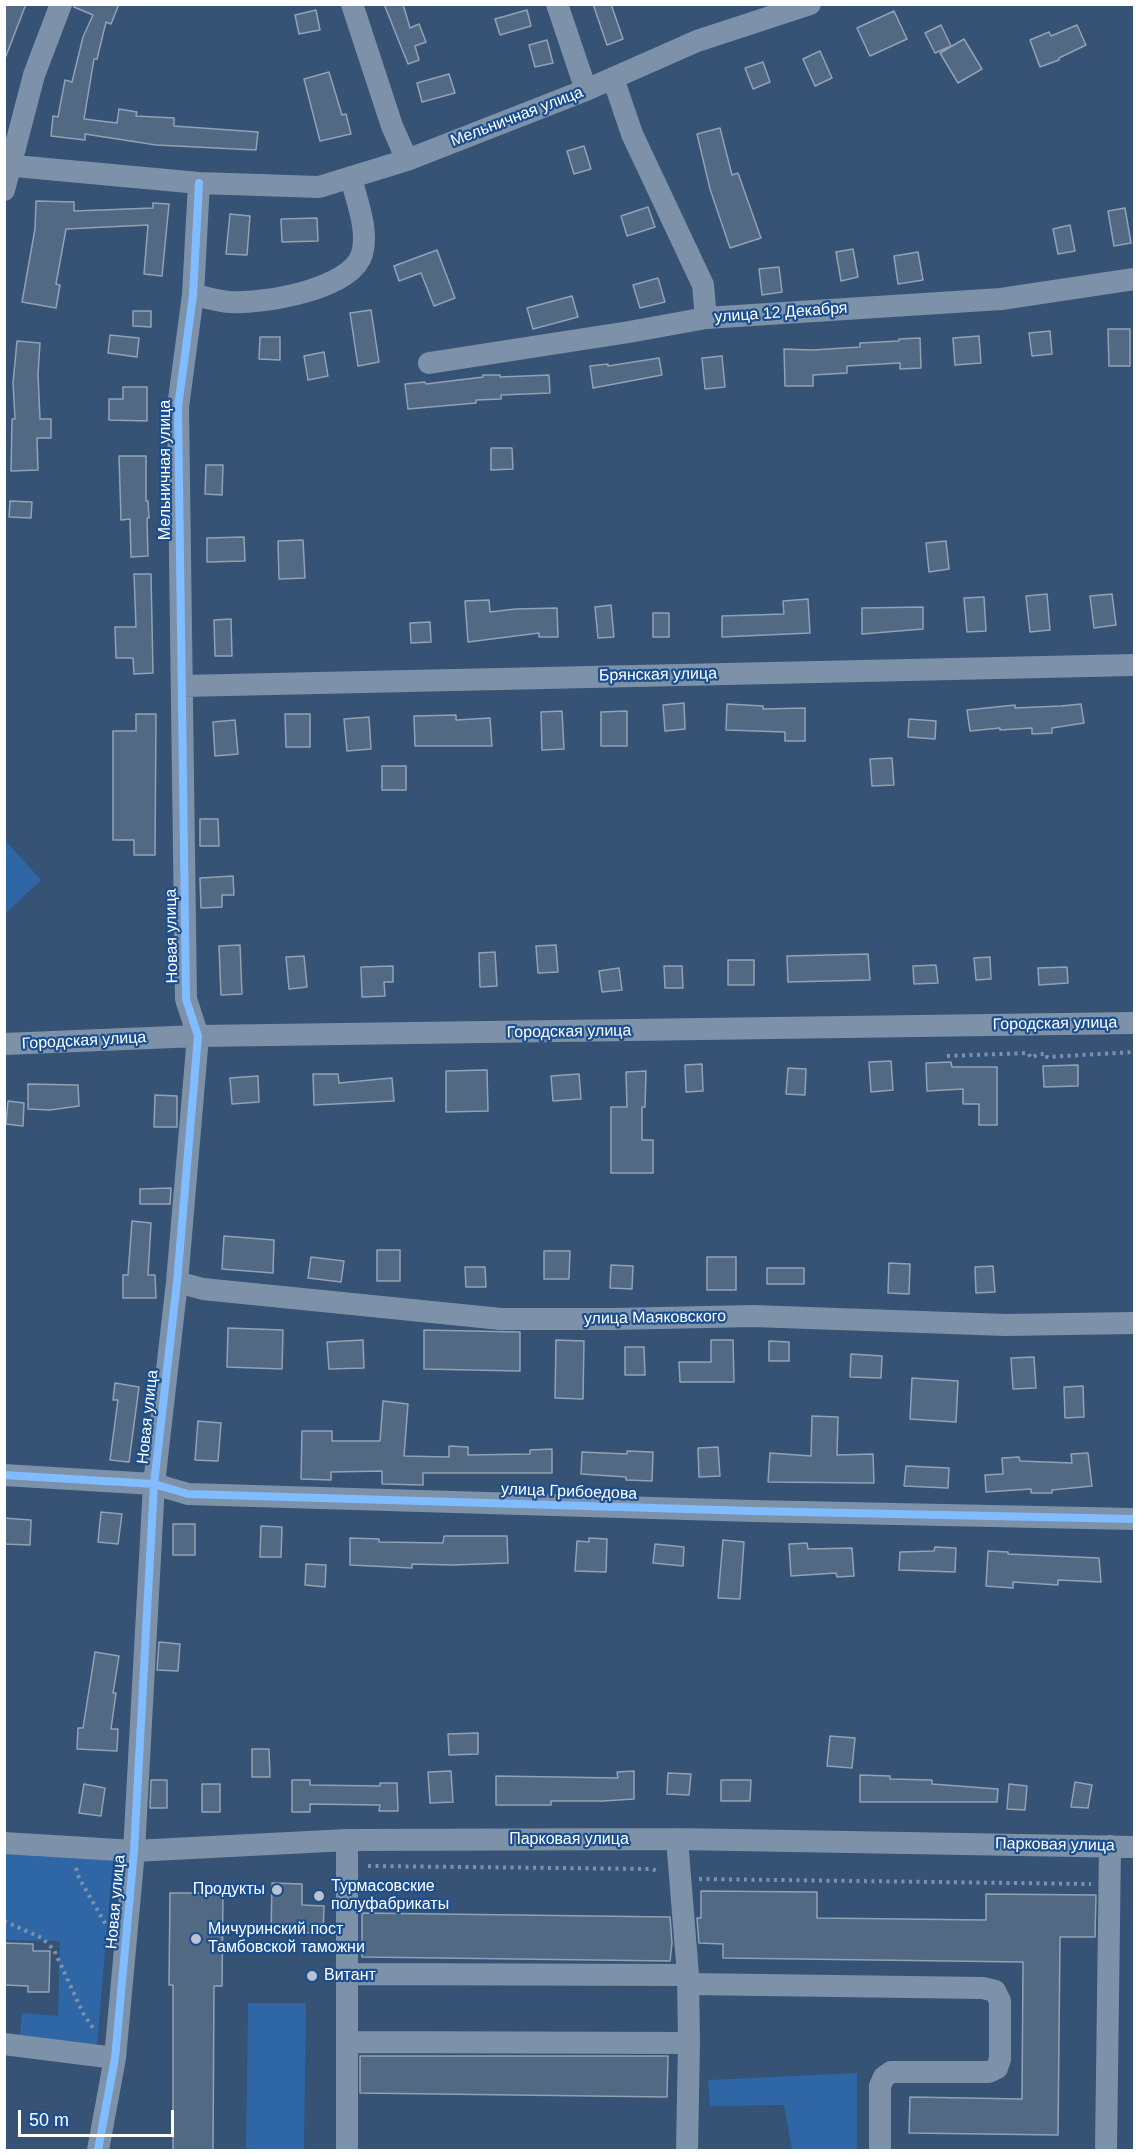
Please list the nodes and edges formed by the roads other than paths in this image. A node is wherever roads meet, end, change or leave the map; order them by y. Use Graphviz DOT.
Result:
graph roads {
  1 [pos="61,4"];
  2 [pos="352,4"];
  3 [pos="557,4"];
  4 [pos="810,4"];
  5 [pos="756,13"];
  6 [pos="613,78"];
  7 [pos="586,90"];
  8 [pos="407,160"];
  9 [pos="8,165"];
  10 [pos="351,177"];
  11 [pos="200,183"];
  12 [pos="4,190"];
  13 [pos="1134,279"];
  14 [pos="193,295"];
  15 [pos="706,318"];
  16 [pos="429,363"];
  17 [pos="1134,665"];
  18 [pos="182,686"];
  19 [pos="1134,1023"];
  20 [pos="198,1036"];
  21 [pos="4,1044"];
  22 [pos="177,1282"];
  23 [pos="1134,1323"];
  24 [pos="4,1475"];
  25 [pos="154,1484"];
  26 [pos="1134,1518"];
  27 [pos="677,1839"];
  28 [pos="347,1840"];
  29 [pos="4,1843"];
  30 [pos="1110,1846"];
  31 [pos="1134,1847"];
  32 [pos="134,1851"];
  33 [pos="347,1974"];
  34 [pos="688,1980"];
  35 [pos="347,2042"];
  36 [pos="689,2043"];
  37 [pos="4,2044"];
  38 [pos="115,2058"];
  39 [pos="687,2140"];
  40 [pos="98,2151"];
  41 [pos="347,2151"];
  42 [pos="706,2151"];
  43 [pos="879,2151"];
  44 [pos="1106,2151"];
  1 -- 9 [label="street"];
  2 -- 8 [label="street"];
  3 -- 7 [label="street"];
  4 -- 5 [label="street, Мельничная улица"];
  5 -- 6 [label="street, Мельничная улица"];
  6 -- 7 [label="street, Мельничная улица"];
  6 -- 15 [label="street"];
  7 -- 8 [label="street, Мельничная улица"];
  8 -- 10 [label="street, Мельничная улица"];
  9 -- 11 [label="street, Мельничная улица"];
  9 -- 12 [label="street"];
  10 -- 11 [label="street, Мельничная улица"];
  10 -- 14 [label="street"];
  11 -- 14 [label="street, Мельничная улица"];
  13 -- 15 [label="street, улица 12 Декабря"];
  14 -- 18 [label="street, Мельничная улица"];
  15 -- 16 [label="street, улица 12 Декабря"];
  17 -- 18 [label="street, Брянская улица"];
  18 -- 20 [label="street, Новая улица"];
  19 -- 20 [label="street, Городская улица"];
  20 -- 21 [label="street, Городская улица"];
  20 -- 22 [label="street, Новая улица"];
  22 -- 23 [label="street, улица Маяковского"];
  22 -- 25 [label="street, Новая улица"];
  24 -- 25 [label="street, улица Грибоедова"];
  25 -- 26 [label="street, улица Грибоедова"];
  25 -- 32 [label="street, Новая улица"];
  27 -- 28 [label="street, Парковая улица"];
  27 -- 30 [label="street, Парковая улица"];
  27 -- 34 [label="street"];
  28 -- 32 [label="street, Парковая улица"];
  28 -- 33 [label="street"];
  29 -- 32 [label="street, Парковая улица"];
  30 -- 31 [label="street, Парковая улица"];
  30 -- 44 [label="street"];
  32 -- 38 [label="street, Новая улица"];
  33 -- 34 [label="street"];
  33 -- 35 [label="street"];
  34 -- 36 [label="street"];
  34 -- 43 [label="street"];
  35 -- 36 [label="street"];
  35 -- 41 [label="street"];
  36 -- 39 [label="street"];
  37 -- 38 [label="street"];
  38 -- 40 [label="street, Новая улица"];
  39 -- 42 [label="street"];
}
